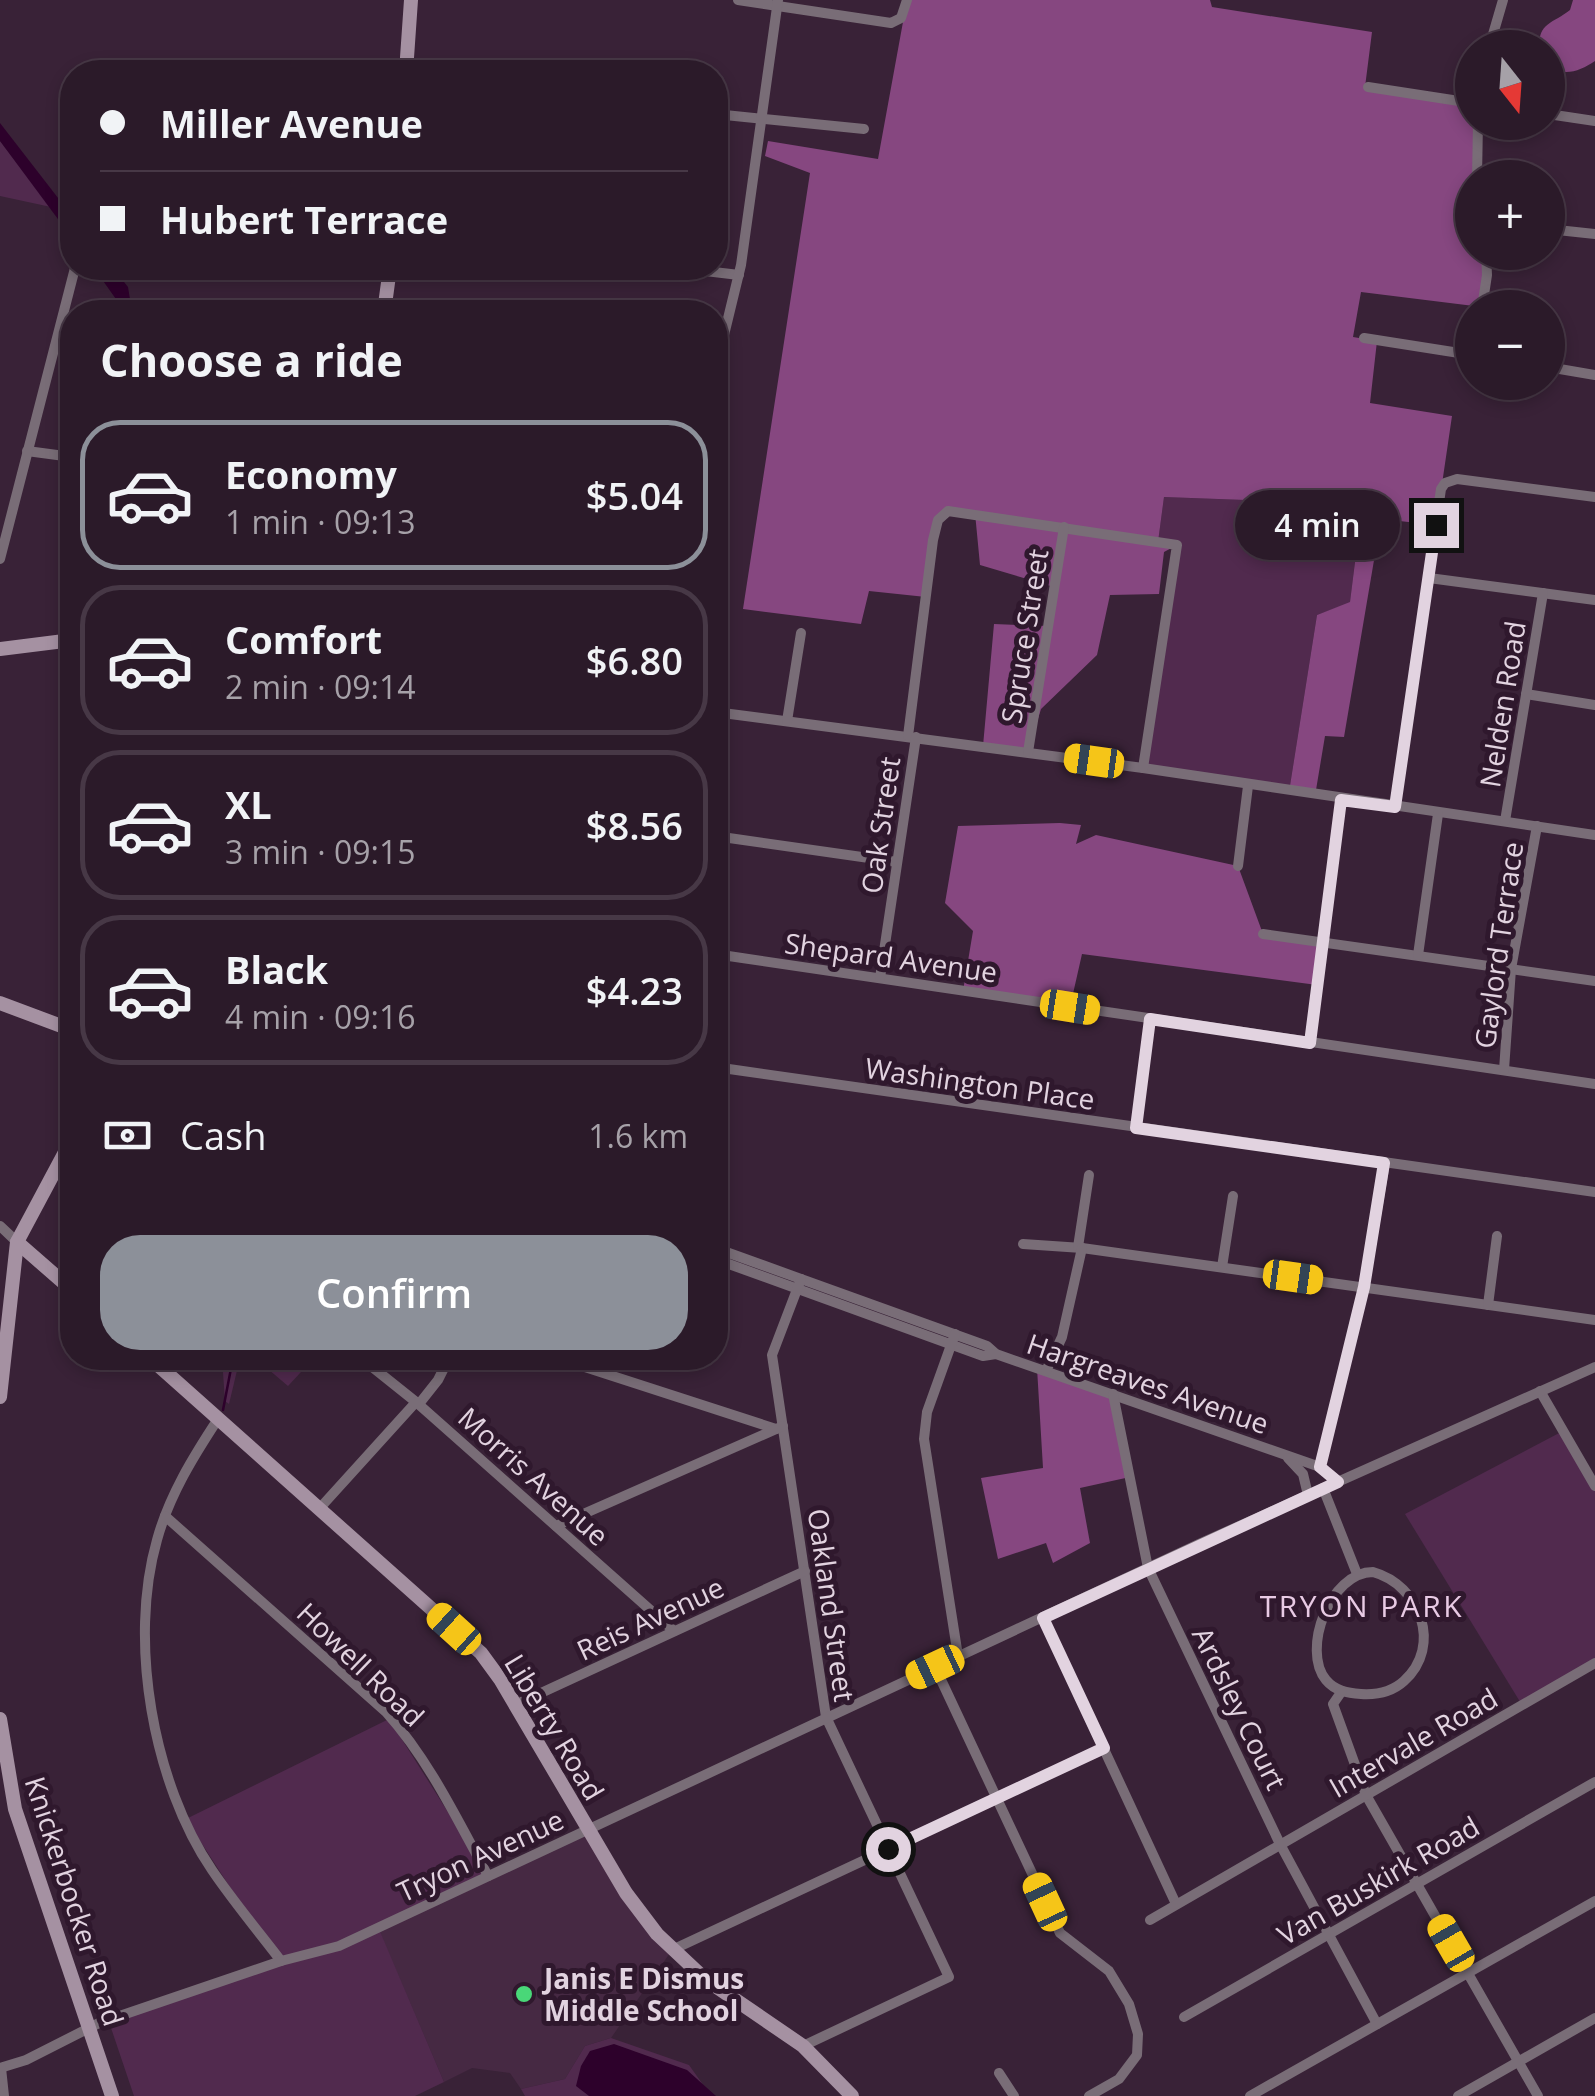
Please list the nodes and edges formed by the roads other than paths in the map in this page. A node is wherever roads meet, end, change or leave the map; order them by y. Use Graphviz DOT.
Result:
graph roads {
  1 [pos="410,0"];
  2 [pos="738,0"];
  3 [pos="908,0"];
  4 [pos="1503,0"];
  5 [pos="777,3"];
  6 [pos="1494,30"];
  7 [pos="407,60"];
  8 [pos="1368,87"];
  9 [pos="1455,100"];
  10 [pos="728,116"];
  11 [pos="1565,117"];
  12 [pos="760,120"];
  13 [pos="1595,121"];
  14 [pos="864,129"];
  15 [pos="1565,231"];
  16 [pos="1595,234"];
  17 [pos="728,274"];
  18 [pos="739,275"];
  19 [pos="728,319"];
  20 [pos="60,325"];
  21 [pos="1364,338"];
  22 [pos="1455,353"];
  23 [pos="1565,370"];
  24 [pos="1595,375"];
  25 [pos="27,451"];
  26 [pos="60,455"];
  27 [pos="1595,496"];
  28 [pos="1064,528"];
  29 [pos="0,559"];
  30 [pos="1429,578"];
  31 [pos="1543,593"];
  32 [pos="1595,600"];
  33 [pos="801,633"];
  34 [pos="60,642"];
  35 [pos="0,649"];
  36 [pos="1526,694"];
  37 [pos="1595,705"];
  38 [pos="728,714"];
  39 [pos="786,722"];
  40 [pos="912,736"];
  41 [pos="1028,752"];
  42 [pos="1143,768"];
  43 [pos="1248,786"];
  44 [pos="1341,800"];
  45 [pos="1395,807"];
  46 [pos="1438,814"];
  47 [pos="1505,822"];
  48 [pos="1537,826"];
  49 [pos="1595,835"];
  50 [pos="728,838"];
  51 [pos="897,862"];
  52 [pos="1238,866"];
  53 [pos="1263,934"];
  54 [pos="1324,940"];
  55 [pos="1418,955"];
  56 [pos="728,956"];
  57 [pos="1511,970"];
  58 [pos="880,978"];
  59 [pos="1595,981"];
  60 [pos="0,993"];
  61 [pos="0,1003"];
  62 [pos="60,1016"];
  63 [pos="1150,1019"];
  64 [pos="60,1026"];
  65 [pos="1310,1043"];
  66 [pos="728,1068"];
  67 [pos="1504,1070"];
  68 [pos="1595,1084"];
  69 [pos="1136,1128"];
  70 [pos="60,1161"];
  71 [pos="1384,1163"];
  72 [pos="1089,1175"];
  73 [pos="1595,1192"];
  74 [pos="1233,1196"];
  75 [pos="0,1226"];
  76 [pos="1497,1236"];
  77 [pos="17,1242"];
  78 [pos="1023,1244"];
  79 [pos="1080,1247"];
  80 [pos="728,1254"];
  81 [pos="728,1264"];
  82 [pos="1222,1267"];
  83 [pos="60,1280"];
  84 [pos="800,1284"];
  85 [pos="1364,1287"];
  86 [pos="1488,1305"];
  87 [pos="1595,1320"];
  88 [pos="953,1339"];
  89 [pos="1595,1367"];
  90 [pos="164,1370"];
  91 [pos="375,1370"];
  92 [pos="443,1370"];
  93 [pos="595,1370"];
  94 [pos="1046,1371"];
  95 [pos="1540,1392"];
  96 [pos="1113,1394"];
  97 [pos="0,1397"];
  98 [pos="417,1403"];
  99 [pos="218,1418"];
  100 [pos="780,1428"];
  101 [pos="1284,1454"];
  102 [pos="1320,1467"];
  103 [pos="1338,1482"];
  104 [pos="1595,1486"];
  105 [pos="1324,1488"];
  106 [pos="1308,1496"];
  107 [pos="320,1509"];
  108 [pos="165,1516"];
  109 [pos="556,1526"];
  110 [pos="1148,1568"];
  111 [pos="805,1570"];
  112 [pos="1357,1574"];
  113 [pos="1043,1618"];
  114 [pos="674,1631"];
  115 [pos="958,1656"];
  116 [pos="1595,1663"];
  117 [pos="935,1667"];
  118 [pos="1342,1692"];
  119 [pos="515,1706"];
  120 [pos="826,1718"];
  121 [pos="0,1719"];
  122 [pos="1104,1748"];
  123 [pos="1595,1782"];
  124 [pos="1366,1795"];
  125 [pos="997,1799"];
  126 [pos="588,1828"];
  127 [pos="1280,1844"];
  128 [pos="888,1849"];
  129 [pos="488,1876"];
  130 [pos="1417,1884"];
  131 [pos="1595,1901"];
  132 [pos="1176,1904"];
  133 [pos="1150,1920"];
  134 [pos="1328,1934"];
  135 [pos="672,1950"];
  136 [pos="281,1961"];
  137 [pos="1468,1973"];
  138 [pos="1184,2017"];
  139 [pos="1595,2018"];
  140 [pos="1376,2024"];
  141 [pos="89,2028"];
  142 [pos="804,2046"];
  143 [pos="1519,2061"];
  144 [pos="0,2068"];
  145 [pos="999,2073"];
  146 [pos="4,2096"];
  147 [pos="112,2096"];
  148 [pos="852,2096"];
  149 [pos="1014,2096"];
  150 [pos="1089,2096"];
  151 [pos="1250,2096"];
  152 [pos="1458,2096"];
  153 [pos="1538,2096"];
  1 -- 7 [label="main road"];
  2 -- 5 [label="street"];
  3 -- 5 [label="street"];
  4 -- 6 [label="street"];
  5 -- 12 [label="street"];
  8 -- 9 [label="street"];
  10 -- 12 [label="street"];
  11 -- 13 [label="street"];
  12 -- 14 [label="street"];
  12 -- 18 [label="street"];
  15 -- 16 [label="street"];
  17 -- 18 [label="street"];
  18 -- 19 [label="street"];
  20 -- 25 [label="street"];
  21 -- 22 [label="street"];
  23 -- 24 [label="street"];
  25 -- 26 [label="street"];
  25 -- 29 [label="street"];
  27 -- 30 [label="street"];
  28 -- 40 [label="street, Oak Street"];
  28 -- 41 [label="street, Spruce Street"];
  28 -- 42 [label="street"];
  30 -- 31 [label="street"];
  30 -- 45 [label="street"];
  31 -- 32 [label="street"];
  31 -- 36 [label="street, Nelden Road"];
  33 -- 39 [label="street"];
  34 -- 35 [label="main road"];
  36 -- 37 [label="street"];
  36 -- 47 [label="street, Nelden Road"];
  38 -- 39 [label="street"];
  39 -- 40 [label="street"];
  40 -- 41 [label="street"];
  40 -- 51 [label="street, Oak Street"];
  41 -- 42 [label="street"];
  42 -- 43 [label="street"];
  43 -- 44 [label="street"];
  43 -- 52 [label="street"];
  44 -- 45 [label="street"];
  44 -- 54 [label="street"];
  45 -- 46 [label="street"];
  46 -- 47 [label="street"];
  46 -- 55 [label="street"];
  47 -- 48 [label="street"];
  48 -- 49 [label="street"];
  48 -- 57 [label="street, Gaylord Terrace"];
  50 -- 51 [label="street"];
  51 -- 58 [label="street, Oak Street"];
  53 -- 54 [label="street"];
  54 -- 55 [label="street"];
  54 -- 65 [label="street"];
  55 -- 57 [label="street"];
  56 -- 58 [label="street, Shepard Avenue"];
  57 -- 59 [label="street"];
  57 -- 67 [label="street, Gaylord Terrace"];
  58 -- 63 [label="street, Shepard Avenue"];
  60 -- 62 [label="main road"];
  61 -- 64 [label="main road"];
  63 -- 65 [label="street, Shepard Avenue"];
  63 -- 69 [label="street"];
  65 -- 67 [label="street, Shepard Avenue"];
  66 -- 69 [label="street, Washington Place"];
  67 -- 68 [label="street, Shepard Avenue"];
  69 -- 71 [label="street, Washington Place"];
  70 -- 77 [label="main road"];
  71 -- 73 [label="street, Washington Place"];
  71 -- 85 [label="street"];
  72 -- 79 [label="street"];
  74 -- 82 [label="street"];
  75 -- 77 [label="street"];
  76 -- 86 [label="street"];
  77 -- 83 [label="main road"];
  77 -- 97 [label="main road"];
  78 -- 79 [label="street"];
  79 -- 82 [label="street"];
  79 -- 94 [label="street"];
  80 -- 84 [label="street"];
  81 -- 84 [label="street"];
  82 -- 85 [label="street"];
  84 -- 88 [label="street, Hargreaves Avenue"];
  84 -- 100 [label="street, Oakland Street"];
  85 -- 86 [label="street"];
  85 -- 102 [label="street"];
  86 -- 87 [label="street"];
  88 -- 94 [label="street, Hargreaves Avenue"];
  88 -- 115 [label="street"];
  89 -- 95 [label="street, Tryon Avenue"];
  90 -- 99 [label="main road, Liberty Road"];
  91 -- 98 [label="street, Morris Avenue"];
  92 -- 98 [label="street"];
  93 -- 100 [label="street"];
  94 -- 96 [label="street, Hargreaves Avenue"];
  95 -- 103 [label="street, Tryon Avenue"];
  95 -- 104 [label="street"];
  96 -- 101 [label="street, Hargreaves Avenue"];
  96 -- 110 [label="street, Ardsley Court"];
  98 -- 107 [label="street"];
  98 -- 109 [label="street, Morris Avenue"];
  99 -- 107 [label="main road, Liberty Road"];
  99 -- 108 [label="street"];
  100 -- 109 [label="street"];
  100 -- 111 [label="street, Oakland Street"];
  101 -- 102 [label="street, Hargreaves Avenue"];
  101 -- 106 [label="street, Hargreaves Avenue"];
  102 -- 103 [label="street, Hargreaves Avenue"];
  103 -- 105 [label="street, Tryon Avenue"];
  105 -- 106 [label="street, Tryon Avenue"];
  105 -- 112 [label="street"];
  106 -- 110 [label="street, Tryon Avenue"];
  107 -- 119 [label="main road, Liberty Road"];
  108 -- 129 [label="street, Howell Road"];
  108 -- 136 [label="street"];
  109 -- 114 [label="street, Morris Avenue"];
  110 -- 113 [label="street, Tryon Avenue"];
  110 -- 127 [label="street, Ardsley Court"];
  111 -- 114 [label="street, Reis Avenue"];
  111 -- 120 [label="street, Oakland Street"];
  112 -- 118 [label="street"];
  112 -- 118 [label="street"];
  113 -- 115 [label="street, Tryon Avenue"];
  113 -- 122 [label="street"];
  114 -- 119 [label="street, Reis Avenue"];
  115 -- 117 [label="street, Tryon Avenue"];
  116 -- 124 [label="street, Intervale Road"];
  117 -- 120 [label="street, Tryon Avenue"];
  117 -- 125 [label="street"];
  118 -- 124 [label="street"];
  119 -- 126 [label="main road, Liberty Road"];
  120 -- 126 [label="street, Tryon Avenue"];
  120 -- 128 [label="street, Oakland Street"];
  121 -- 141 [label="main road, Knickerbocker Road"];
  122 -- 125 [label="street"];
  122 -- 132 [label="street"];
  123 -- 130 [label="street, Van Buskirk Road"];
  124 -- 127 [label="street, Intervale Road"];
  124 -- 130 [label="street"];
  125 -- 128 [label="street"];
  125 -- 150 [label="street"];
  126 -- 129 [label="street, Tryon Avenue"];
  126 -- 135 [label="main road, Liberty Road"];
  127 -- 132 [label="street, Intervale Road"];
  127 -- 134 [label="street, Ardsley Court"];
  128 -- 135 [label="street"];
  128 -- 142 [label="street, Oakland Street"];
  129 -- 136 [label="street, Tryon Avenue"];
  130 -- 134 [label="street, Van Buskirk Road"];
  130 -- 137 [label="street"];
  131 -- 137 [label="street"];
  132 -- 133 [label="street, Intervale Road"];
  134 -- 138 [label="street, Van Buskirk Road"];
  134 -- 140 [label="street, Ardsley Court"];
  135 -- 142 [label="main road, Liberty Road"];
  136 -- 141 [label="street, Tryon Avenue"];
  137 -- 140 [label="street"];
  137 -- 143 [label="street"];
  139 -- 143 [label="street"];
  140 -- 151 [label="street"];
  141 -- 144 [label="street, Tryon Avenue"];
  141 -- 147 [label="main road, Knickerbocker Road"];
  142 -- 148 [label="main road, Liberty Road"];
  143 -- 152 [label="street"];
  143 -- 153 [label="street"];
  144 -- 146 [label="street"];
  145 -- 149 [label="street"];
}
